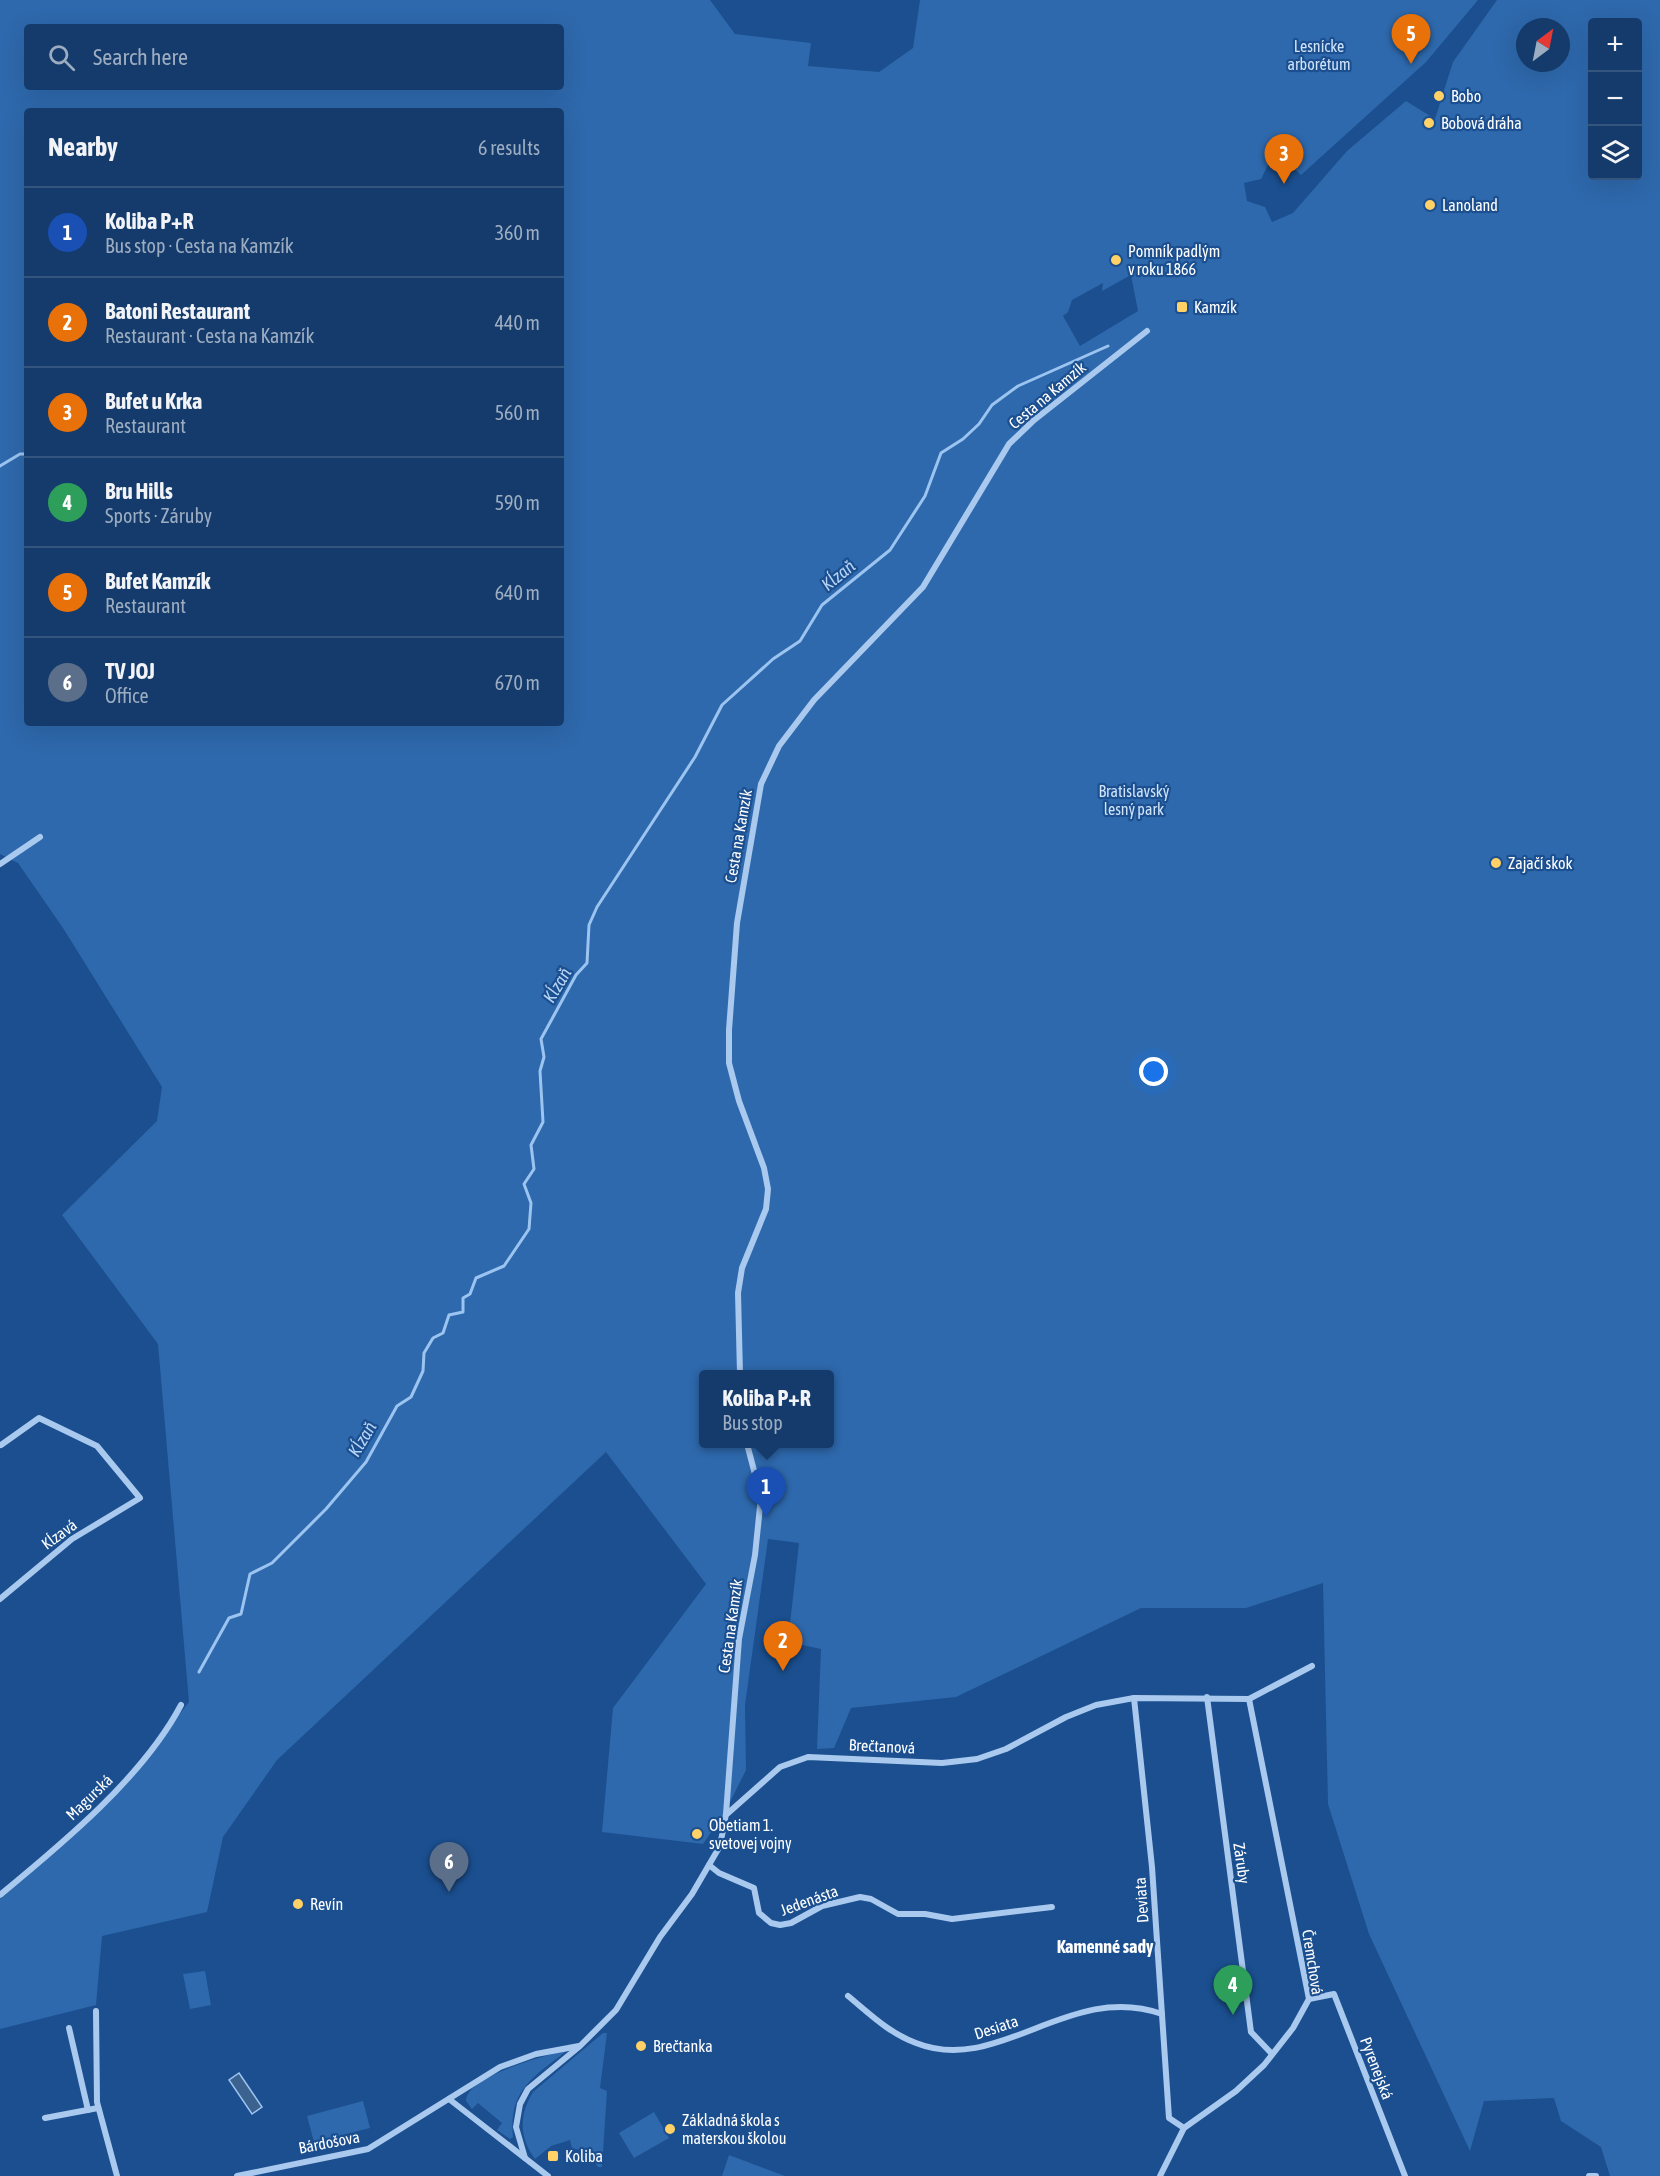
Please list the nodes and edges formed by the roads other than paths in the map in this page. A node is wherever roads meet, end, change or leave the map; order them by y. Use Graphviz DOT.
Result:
graph roads {
  1 [pos="1147,331"];
  2 [pos="40,837"];
  3 [pos="0,864"];
  4 [pos="740,1370"];
  5 [pos="2,1445"];
  6 [pos="748,1448"];
  7 [pos="0,1599"];
  8 [pos="1312,1666"];
  9 [pos="1207,1697"];
  10 [pos="1134,1698"];
  11 [pos="1249,1699"];
  12 [pos="181,1705"];
  13 [pos="726,1814"];
  14 [pos="709,1865"];
  15 [pos="0,1895"];
  16 [pos="1052,1907"];
  17 [pos="848,1996"];
  18 [pos="1309,1999"];
  19 [pos="96,2011"];
  20 [pos="1162,2014"];
  21 [pos="69,2028"];
  22 [pos="580,2046"];
  23 [pos="1272,2054"];
  24 [pos="449,2100"];
  25 [pos="98,2108"];
  26 [pos="88,2110"];
  27 [pos="45,2118"];
  28 [pos="1184,2128"];
  29 [pos="525,2158"];
  30 [pos="117,2176"];
  31 [pos="237,2176"];
  32 [pos="548,2176"];
  33 [pos="1160,2176"];
  34 [pos="1405,2176"];
  35 [pos="1590,2176"];
  36 [pos="1596,2176"];
  1 -- 4 [label="street, Cesta na Kamzík"];
  2 -- 3 [label="street"];
  5 -- 7 [label="street, Kĺzavá"];
  6 -- 13 [label="street, Cesta na Kamzík"];
  8 -- 11 [label="street"];
  9 -- 10 [label="street, Brečtanová"];
  9 -- 11 [label="street, Brečtanová"];
  9 -- 23 [label="street, Záruby"];
  10 -- 13 [label="street, Brečtanová"];
  10 -- 20 [label="street, Deviata"];
  11 -- 18 [label="street, Čremchová"];
  12 -- 15 [label="street, Magurská"];
  13 -- 14 [label="street"];
  14 -- 16 [label="street, Jedenásta"];
  14 -- 22 [label="street"];
  17 -- 20 [label="street, Desiata"];
  18 -- 23 [label="street, Čremchová"];
  18 -- 34 [label="street, Pyrenejská"];
  19 -- 25 [label="street"];
  20 -- 28 [label="street, Deviata"];
  21 -- 26 [label="street"];
  22 -- 24 [label="street"];
  22 -- 29 [label="street"];
  23 -- 28 [label="street, Čremchová"];
  24 -- 29 [label="street"];
  24 -- 31 [label="street, Bárdošova"];
  25 -- 26 [label="street"];
  25 -- 30 [label="street"];
  26 -- 27 [label="street"];
  28 -- 33 [label="street, Čremchová"];
  29 -- 32 [label="street"];
  35 -- 36 [label="street"];
}
